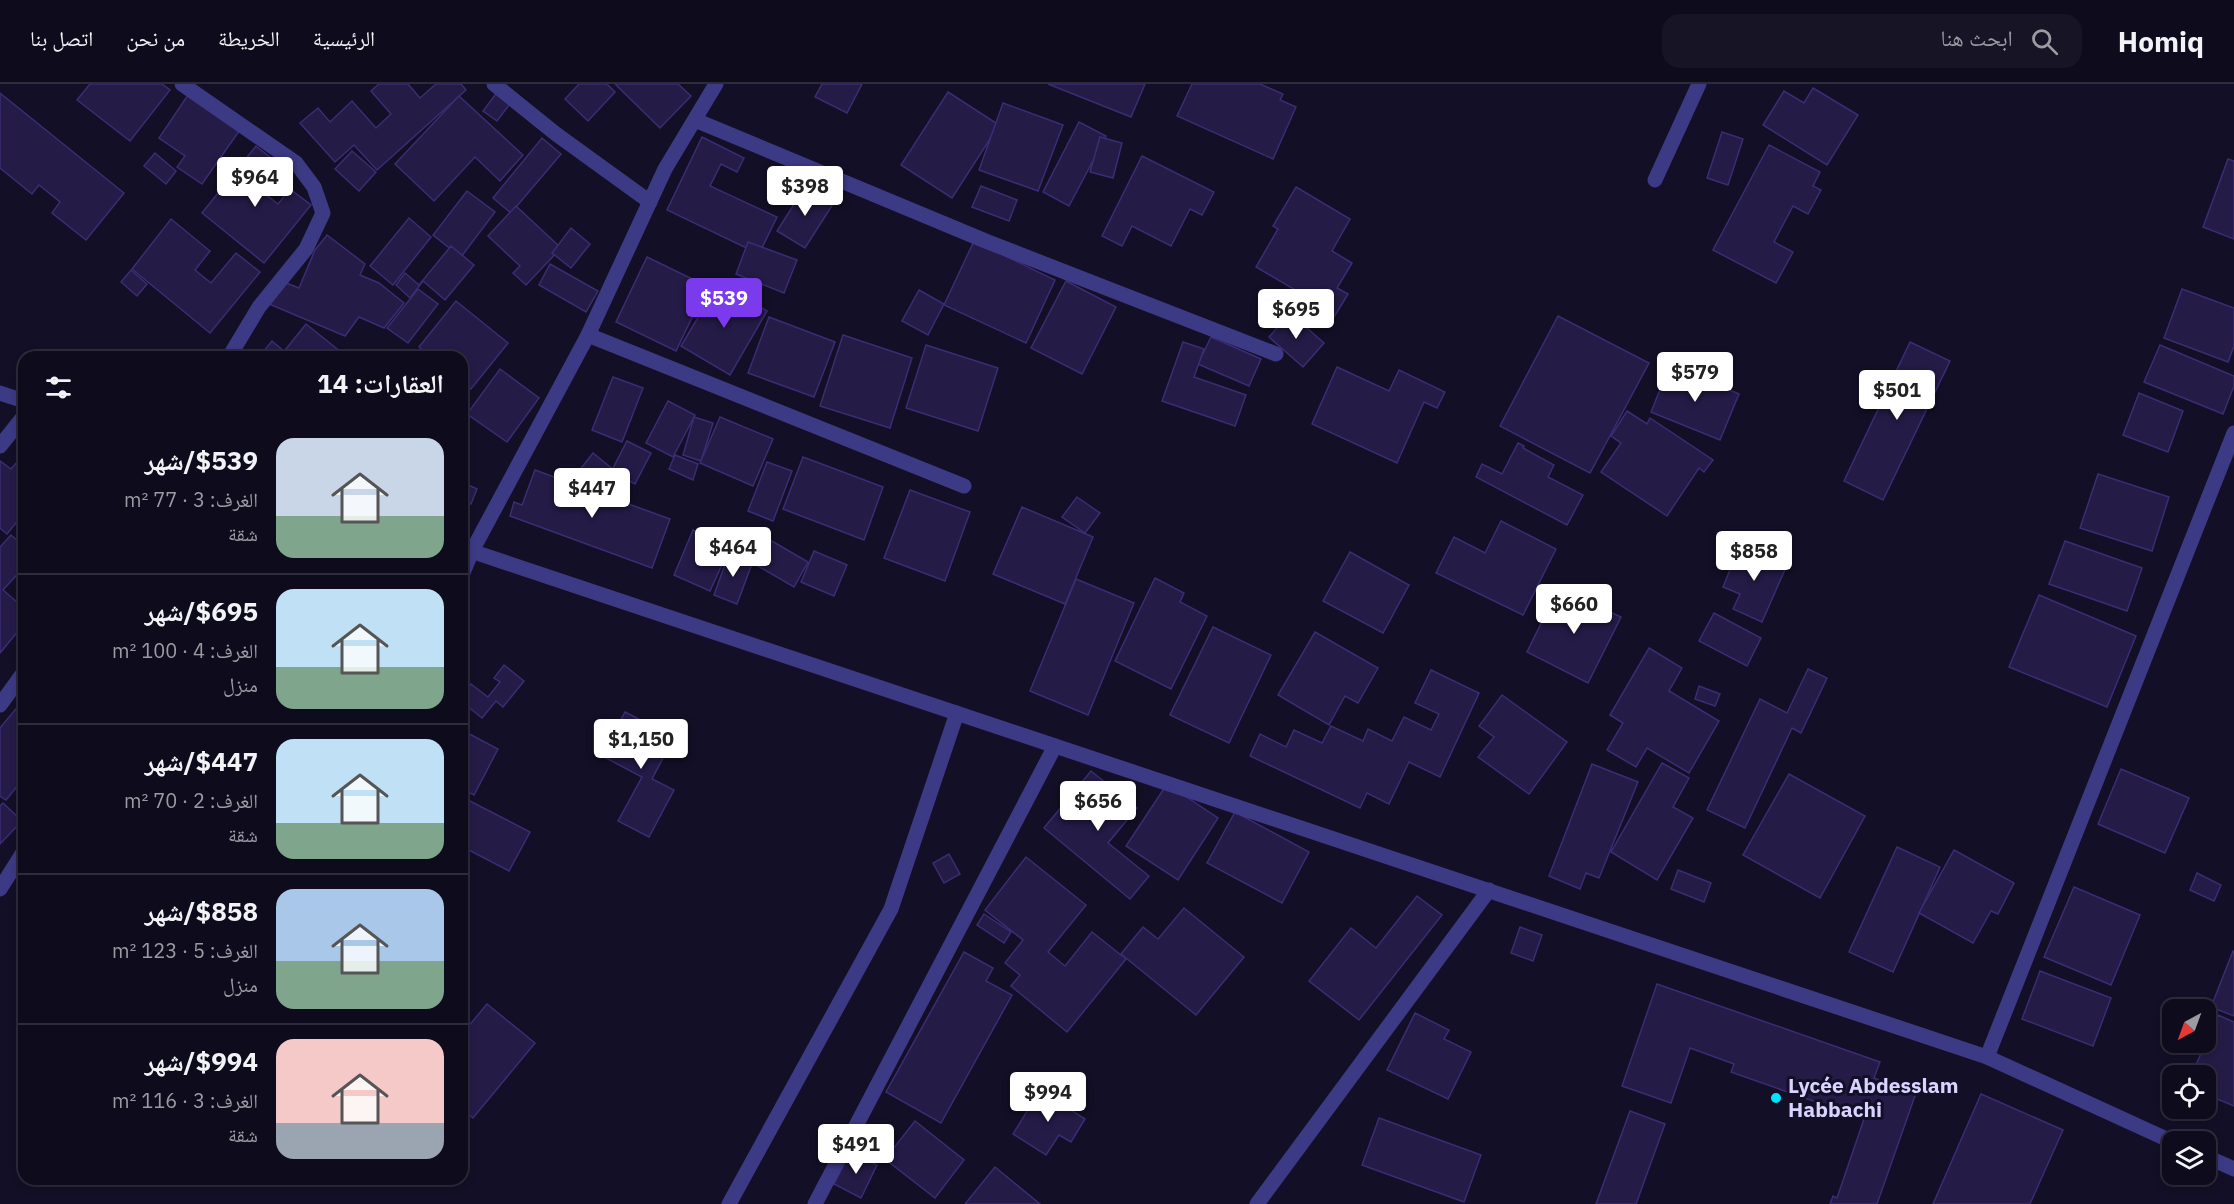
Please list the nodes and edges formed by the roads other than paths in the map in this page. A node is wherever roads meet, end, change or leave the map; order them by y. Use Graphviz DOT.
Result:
graph roads {
  1 [pos="182,84"];
  2 [pos="494,84"];
  3 [pos="716,84"];
  4 [pos="1699,84"];
  5 [pos="695,120"];
  6 [pos="1655,180"];
  7 [pos="650,202"];
  8 [pos="588,335"];
  9 [pos="233,351"];
  10 [pos="1276,354"];
  11 [pos="0,393"];
  12 [pos="18,399"];
  13 [pos="18,424"];
  14 [pos="2234,433"];
  15 [pos="0,447"];
  16 [pos="964,486"];
  17 [pos="468,547"];
  18 [pos="468,549"];
  19 [pos="18,680"];
  20 [pos="0,705"];
  21 [pos="957,713"];
  22 [pos="1055,746"];
  23 [pos="18,860"];
  24 [pos="0,889"];
  25 [pos="1489,890"];
  26 [pos="1987,1057"];
  27 [pos="2162,1137"];
  28 [pos="2216,1161"];
  29 [pos="2234,1169"];
  30 [pos="729,1204"];
  31 [pos="815,1204"];
  32 [pos="1257,1204"];
  1 -- 9 [label="street"];
  2 -- 7 [label="street"];
  3 -- 5 [label="street"];
  4 -- 6 [label="street"];
  5 -- 7 [label="street"];
  5 -- 10 [label="street"];
  7 -- 8 [label="street"];
  8 -- 16 [label="street"];
  8 -- 17 [label="street"];
  11 -- 12 [label="street"];
  13 -- 15 [label="street"];
  14 -- 26 [label="street"];
  18 -- 21 [label="street"];
  19 -- 20 [label="street"];
  21 -- 22 [label="street"];
  21 -- 30 [label="street"];
  22 -- 25 [label="street"];
  22 -- 31 [label="street"];
  23 -- 24 [label="street"];
  25 -- 26 [label="street"];
  25 -- 32 [label="street"];
  26 -- 27 [label="street"];
  28 -- 29 [label="street"];
}
